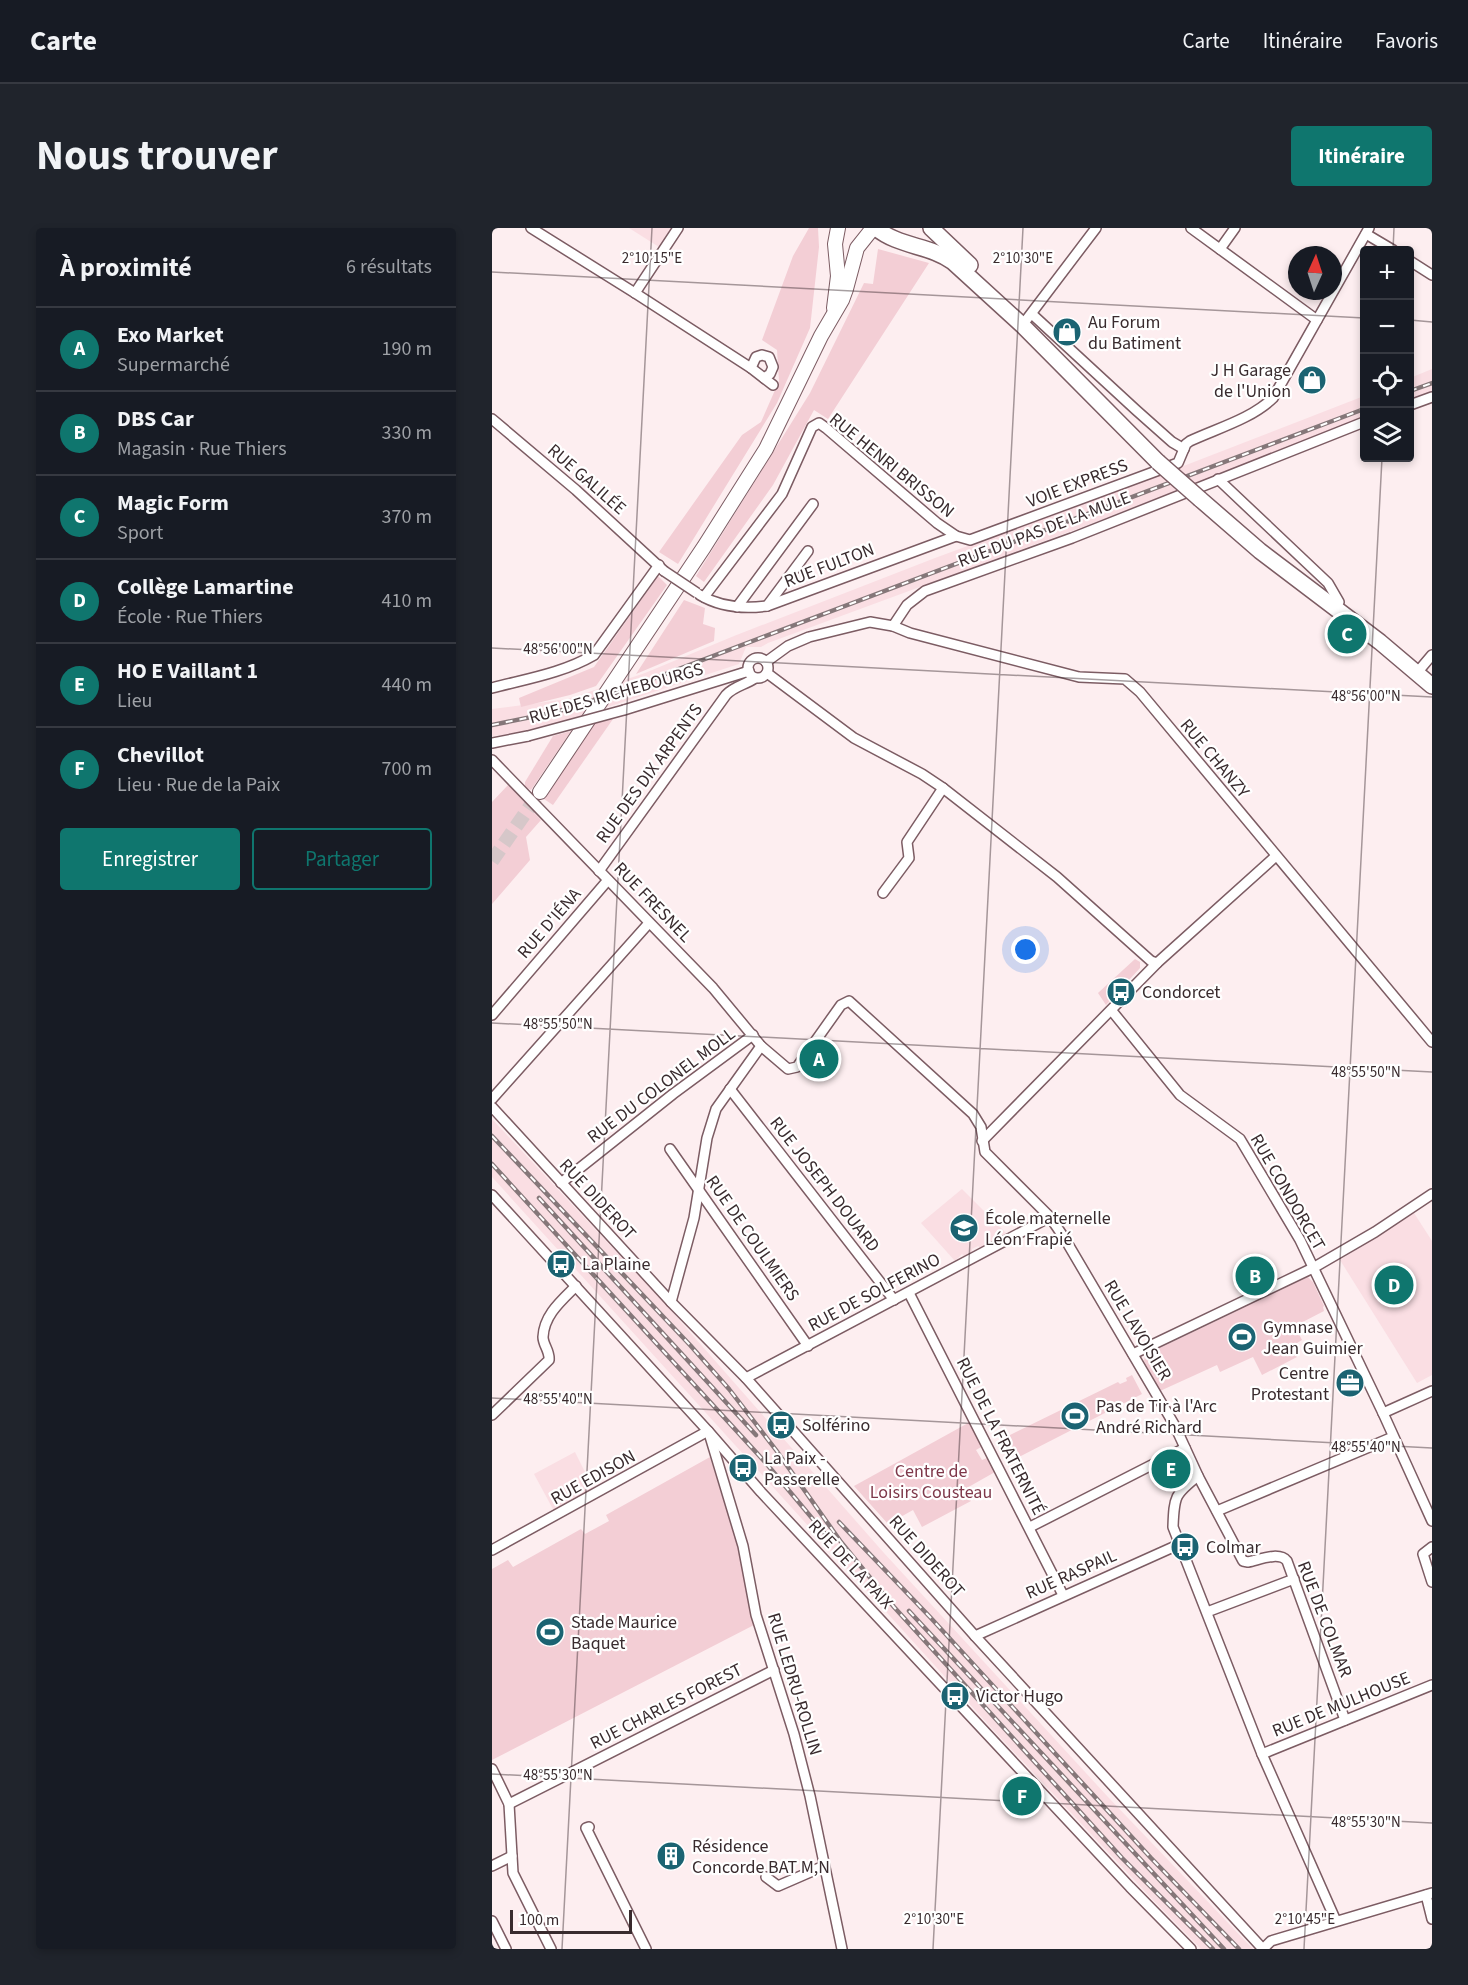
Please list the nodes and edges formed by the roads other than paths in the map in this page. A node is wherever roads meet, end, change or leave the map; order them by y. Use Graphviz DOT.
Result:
graph roads {
  1 [pos="531,228"];
  2 [pos="678,228"];
  3 [pos="838,228"];
  4 [pos="874,228"];
  5 [pos="931,228"];
  6 [pos="1096,228"];
  7 [pos="1191,228"];
  8 [pos="1236,228"];
  9 [pos="1367,231"];
  10 [pos="1388,246"];
  11 [pos="1220,249"];
  12 [pos="1414,264"];
  13 [pos="1432,275"];
  14 [pos="635,293"];
  15 [pos="833,313"];
  16 [pos="1031,318"];
  17 [pos="1317,320"];
  18 [pos="751,368"];
  19 [pos="764,378"];
  20 [pos="773,385"];
  21 [pos="1432,397"];
  22 [pos="1414,404"];
  23 [pos="492,418"];
  24 [pos="1360,424"];
  25 [pos="1184,449"];
  26 [pos="1162,460"];
  27 [pos="1218,479"];
  28 [pos="1202,496"];
  29 [pos="813,504"];
  30 [pos="956,536"];
  31 [pos="974,540"];
  32 [pos="808,551"];
  33 [pos="662,568"];
  34 [pos="704,597"];
  35 [pos="1338,602"];
  36 [pos="766,606"];
  37 [pos="737,607"];
  38 [pos="893,626"];
  39 [pos="1432,655"];
  40 [pos="766,662"];
  41 [pos="767,673"];
  42 [pos="1427,673"];
  43 [pos="752,674"];
  44 [pos="717,681"];
  45 [pos="1432,686"];
  46 [pos="492,688"];
  47 [pos="729,691"];
  48 [pos="492,743"];
  49 [pos="492,760"];
  50 [pos="943,788"];
  51 [pos="540,792"];
  52 [pos="1276,856"];
  53 [pos="599,871"];
  54 [pos="608,880"];
  55 [pos="883,893"];
  56 [pos="650,922"];
  57 [pos="1157,963"];
  58 [pos="1112,1011"];
  59 [pos="492,1015"];
  60 [pos="753,1035"];
  61 [pos="1432,1042"];
  62 [pos="762,1047"];
  63 [pos="788,1069"];
  64 [pos="730,1089"];
  65 [pos="492,1099"];
  66 [pos="492,1107"];
  67 [pos="982,1141"];
  68 [pos="670,1149"];
  69 [pos="561,1184"];
  70 [pos="699,1190"];
  71 [pos="1432,1194"];
  72 [pos="492,1195"];
  73 [pos="1050,1217"];
  74 [pos="1313,1268"];
  75 [pos="576,1286"];
  76 [pos="909,1293"];
  77 [pos="894,1300"];
  78 [pos="671,1302"];
  79 [pos="808,1346"];
  80 [pos="1133,1354"];
  81 [pos="746,1378"];
  82 [pos="1432,1391"];
  83 [pos="1383,1413"];
  84 [pos="492,1415"];
  85 [pos="708,1431"];
  86 [pos="1393,1437"];
  87 [pos="1185,1448"];
  88 [pos="725,1450"];
  89 [pos="715,1453"];
  90 [pos="1198,1476"];
  91 [pos="1217,1511"];
  92 [pos="1432,1521"];
  93 [pos="1030,1527"];
  94 [pos="1180,1544"];
  95 [pos="1432,1547"];
  96 [pos="492,1550"];
  97 [pos="1294,1579"];
  98 [pos="1432,1582"];
  99 [pos="1063,1595"];
  100 [pos="1207,1612"];
  101 [pos="975,1636"];
  102 [pos="774,1670"];
  103 [pos="1432,1685"];
  104 [pos="1345,1720"];
  105 [pos="1262,1754"];
  106 [pos="492,1769"];
  107 [pos="509,1804"];
  108 [pos="589,1827"];
  109 [pos="512,1856"];
  110 [pos="492,1866"];
  111 [pos="824,1866"];
  112 [pos="766,1877"];
  113 [pos="1429,1894"];
  114 [pos="1432,1919"];
  115 [pos="492,1921"];
  116 [pos="1336,1921"];
  117 [pos="507,1949"];
  118 [pos="551,1949"];
  119 [pos="646,1949"];
  120 [pos="842,1949"];
  121 [pos="1191,1949"];
  122 [pos="1263,1949"];
  1 -- 14 [label="street"];
  2 -- 14 [label="street"];
  3 -- 15 [label="main road"];
  4 -- 15 [label="main road"];
  4 -- 26 [label="main road"];
  5 -- 16 [label="main road"];
  6 -- 16 [label="street"];
  7 -- 11 [label="street"];
  8 -- 11 [label="street"];
  9 -- 10 [label="street"];
  9 -- 17 [label="street, VOIE EXPRESS"];
  11 -- 17 [label="street"];
  12 -- 13 [label="street"];
  14 -- 18 [label="street"];
  15 -- 51 [label="main road"];
  16 -- 25 [label="street"];
  16 -- 26 [label="main road"];
  17 -- 25 [label="street, VOIE EXPRESS"];
  18 -- 19 [label="street"];
  18 -- 19 [label="street"];
  19 -- 20 [label="street"];
  21 -- 22 [label="street"];
  23 -- 33 [label="street, RUE GALILÉE"];
  24 -- 27 [label="street, RUE DU PAS DE LA MULE"];
  25 -- 31 [label="street, VOIE EXPRESS"];
  26 -- 28 [label="main road, bridge"];
  27 -- 35 [label="street"];
  27 -- 38 [label="street, RUE DU PAS DE LA MULE"];
  28 -- 35 [label="main road"];
  28 -- 45 [label="main road"];
  29 -- 37 [label="street"];
  30 -- 31 [label="street, RUE HENRI BRISSON"];
  30 -- 34 [label="street, RUE HENRI BRISSON"];
  30 -- 36 [label="street, RUE FULTON"];
  32 -- 36 [label="street"];
  33 -- 34 [label="street, RUE GALILÉE, bridge"];
  33 -- 46 [label="street"];
  34 -- 37 [label="street, RUE FULTON"];
  35 -- 42 [label="main road"];
  36 -- 37 [label="street, RUE FULTON"];
  38 -- 40 [label="street, RUE CHANZY"];
  38 -- 52 [label="street, RUE CHANZY"];
  39 -- 42 [label="street"];
  40 -- 41 [label="street"];
  40 -- 43 [label="street"];
  41 -- 43 [label="street"];
  41 -- 50 [label="street"];
  43 -- 44 [label="street, RUE DES RICHEBOURGS"];
  43 -- 47 [label="street, RUE DES DIX ARPENTS"];
  44 -- 47 [label="street"];
  44 -- 48 [label="street, RUE DES RICHEBOURGS, bridge"];
  47 -- 53 [label="street, RUE DES DIX ARPENTS"];
  49 -- 53 [label="street, RUE FRESNEL"];
  50 -- 55 [label="street"];
  50 -- 57 [label="street"];
  52 -- 57 [label="street"];
  52 -- 61 [label="street, RUE CHANZY"];
  53 -- 54 [label="street, RUE FRESNEL"];
  54 -- 56 [label="street, RUE FRESNEL"];
  54 -- 59 [label="street, RUE D'IÉNA"];
  56 -- 60 [label="street, RUE FRESNEL"];
  56 -- 65 [label="street"];
  57 -- 58 [label="street"];
  58 -- 67 [label="street"];
  58 -- 74 [label="street, RUE CONDORCET"];
  60 -- 62 [label="street, RUE FRESNEL"];
  60 -- 69 [label="street, RUE DU COLONEL MOLL"];
  62 -- 63 [label="street, RUE FRESNEL"];
  62 -- 64 [label="street"];
  63 -- 67 [label="street, RUE LAVOISIER"];
  64 -- 70 [label="street"];
  64 -- 77 [label="street, RUE JOSEPH DOUARD"];
  66 -- 69 [label="street, RUE DIDEROT"];
  67 -- 73 [label="street, RUE LAVOISIER"];
  68 -- 70 [label="street, RUE DE COULMIERS"];
  69 -- 78 [label="street, RUE DIDEROT"];
  70 -- 78 [label="street"];
  70 -- 79 [label="street, RUE DE COULMIERS"];
  71 -- 74 [label="street"];
  72 -- 75 [label="street, RUE DE LA PAIX"];
  73 -- 76 [label="street, RUE DE SOLFERINO"];
  73 -- 80 [label="street, RUE LAVOISIER"];
  74 -- 80 [label="street"];
  74 -- 83 [label="street, RUE CONDORCET"];
  75 -- 84 [label="street"];
  75 -- 85 [label="street, RUE DE LA PAIX"];
  76 -- 77 [label="street, RUE DE SOLFERINO"];
  76 -- 93 [label="street, RUE DE LA FRATERNITÉ"];
  77 -- 79 [label="street, RUE DE SOLFERINO"];
  78 -- 81 [label="street, RUE DIDEROT"];
  79 -- 81 [label="street, RUE DE SOLFERINO"];
  80 -- 87 [label="street, RUE LAVOISIER"];
  81 -- 101 [label="street, RUE DIDEROT"];
  82 -- 83 [label="street"];
  83 -- 86 [label="street, RUE CONDORCET"];
  85 -- 88 [label="street, RUE DE LA PAIX"];
  85 -- 89 [label="street, RUE LEDRU-ROLLIN"];
  85 -- 96 [label="street, RUE EDISON"];
  86 -- 91 [label="street"];
  86 -- 92 [label="street, RUE CONDORCET"];
  87 -- 90 [label="street, RUE LAVOISIER"];
  87 -- 93 [label="street"];
  88 -- 89 [label="street"];
  88 -- 121 [label="street, RUE DE LA PAIX"];
  89 -- 102 [label="street, RUE LEDRU-ROLLIN"];
  90 -- 91 [label="street, RUE DE COLMAR"];
  90 -- 94 [label="street"];
  91 -- 97 [label="street, RUE DE COLMAR"];
  93 -- 99 [label="street, RUE DE LA FRATERNITÉ"];
  94 -- 99 [label="street, RUE RASPAIL"];
  94 -- 100 [label="street"];
  95 -- 98 [label="street"];
  97 -- 100 [label="street"];
  97 -- 104 [label="street, RUE DE COLMAR"];
  99 -- 101 [label="street, RUE RASPAIL"];
  100 -- 105 [label="street"];
  101 -- 122 [label="street, RUE DIDEROT"];
  102 -- 107 [label="street, RUE CHARLES FOREST"];
  102 -- 111 [label="street, RUE LEDRU-ROLLIN"];
  103 -- 104 [label="street, RUE DE MULHOUSE"];
  104 -- 105 [label="street, RUE DE MULHOUSE"];
  105 -- 116 [label="street"];
  106 -- 107 [label="street"];
  107 -- 109 [label="street"];
  108 -- 119 [label="street"];
  109 -- 110 [label="street"];
  109 -- 118 [label="street"];
  111 -- 112 [label="street"];
  111 -- 120 [label="street, RUE LEDRU-ROLLIN"];
  113 -- 114 [label="street"];
  113 -- 116 [label="street"];
  115 -- 117 [label="street"];
  116 -- 122 [label="street"];
}
